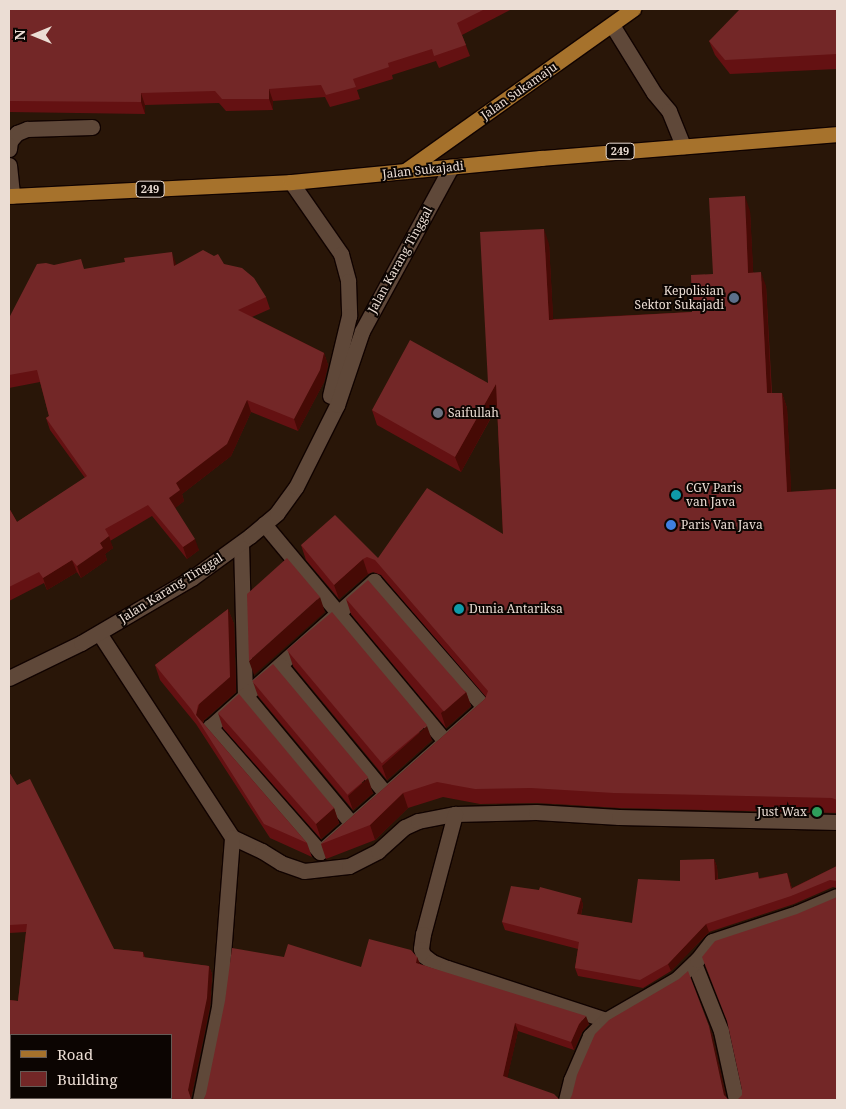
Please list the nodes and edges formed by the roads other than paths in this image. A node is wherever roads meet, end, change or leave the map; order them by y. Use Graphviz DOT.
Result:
graph roads {
  1 [pos="633,9"];
  2 [pos="612,25"];
  3 [pos="92,127"];
  4 [pos="837,134"];
  5 [pos="682,146"];
  6 [pos="9,148"];
  7 [pos="9,165"];
  8 [pos="451,167"];
  9 [pos="404,172"];
  10 [pos="291,182"];
  11 [pos="11,196"];
  12 [pos="320,439"];
  13 [pos="264,524"];
  14 [pos="241,543"];
  15 [pos="339,612"];
  16 [pos="99,633"];
  17 [pos="280,665"];
  18 [pos="9,678"];
  19 [pos="245,695"];
  20 [pos="445,741"];
  21 [pos="386,794"];
  22 [pos="456,814"];
  23 [pos="837,822"];
  24 [pos="352,824"];
  25 [pos="232,837"];
  26 [pos="837,896"];
  27 [pos="694,963"];
  28 [pos="606,1020"];
  29 [pos="200,1100"];
  30 [pos="566,1100"];
  31 [pos="736,1100"];
  1 -- 2 [label="main road, Jalan Sukamaju"];
  2 -- 5 [label="street"];
  2 -- 9 [label="main road, Jalan Sukamaju"];
  3 -- 6 [label="street"];
  4 -- 5 [label="main road, Jalan Sukajadi / 249"];
  5 -- 8 [label="main road, Jalan Sukajadi / 249"];
  7 -- 11 [label="street"];
  8 -- 9 [label="main road, Jalan Sukajadi / 249"];
  8 -- 12 [label="street, Jalan Karang Tinggal"];
  9 -- 10 [label="main road, Jalan Sukajadi / 249"];
  10 -- 11 [label="main road, Jalan Sukajadi / 249"];
  10 -- 12 [label="street, Jalan Karang Tinggal"];
  12 -- 13 [label="street, Jalan Karang Tinggal"];
  13 -- 14 [label="street, Jalan Karang Tinggal"];
  13 -- 15 [label="street"];
  14 -- 16 [label="street, Jalan Karang Tinggal"];
  14 -- 19 [label="street"];
  15 -- 17 [label="street"];
  15 -- 20 [label="street"];
  15 -- 20 [label="street"];
  16 -- 18 [label="street, Jalan Karang Tinggal"];
  16 -- 25 [label="street"];
  17 -- 19 [label="street"];
  17 -- 21 [label="street"];
  19 -- 24 [label="street"];
  19 -- 24 [label="street"];
  20 -- 21 [label="street"];
  21 -- 24 [label="street"];
  22 -- 23 [label="street"];
  22 -- 25 [label="street"];
  22 -- 28 [label="street"];
  25 -- 29 [label="street"];
  26 -- 27 [label="street"];
  27 -- 28 [label="street"];
  27 -- 31 [label="street"];
  28 -- 30 [label="street"];
}
